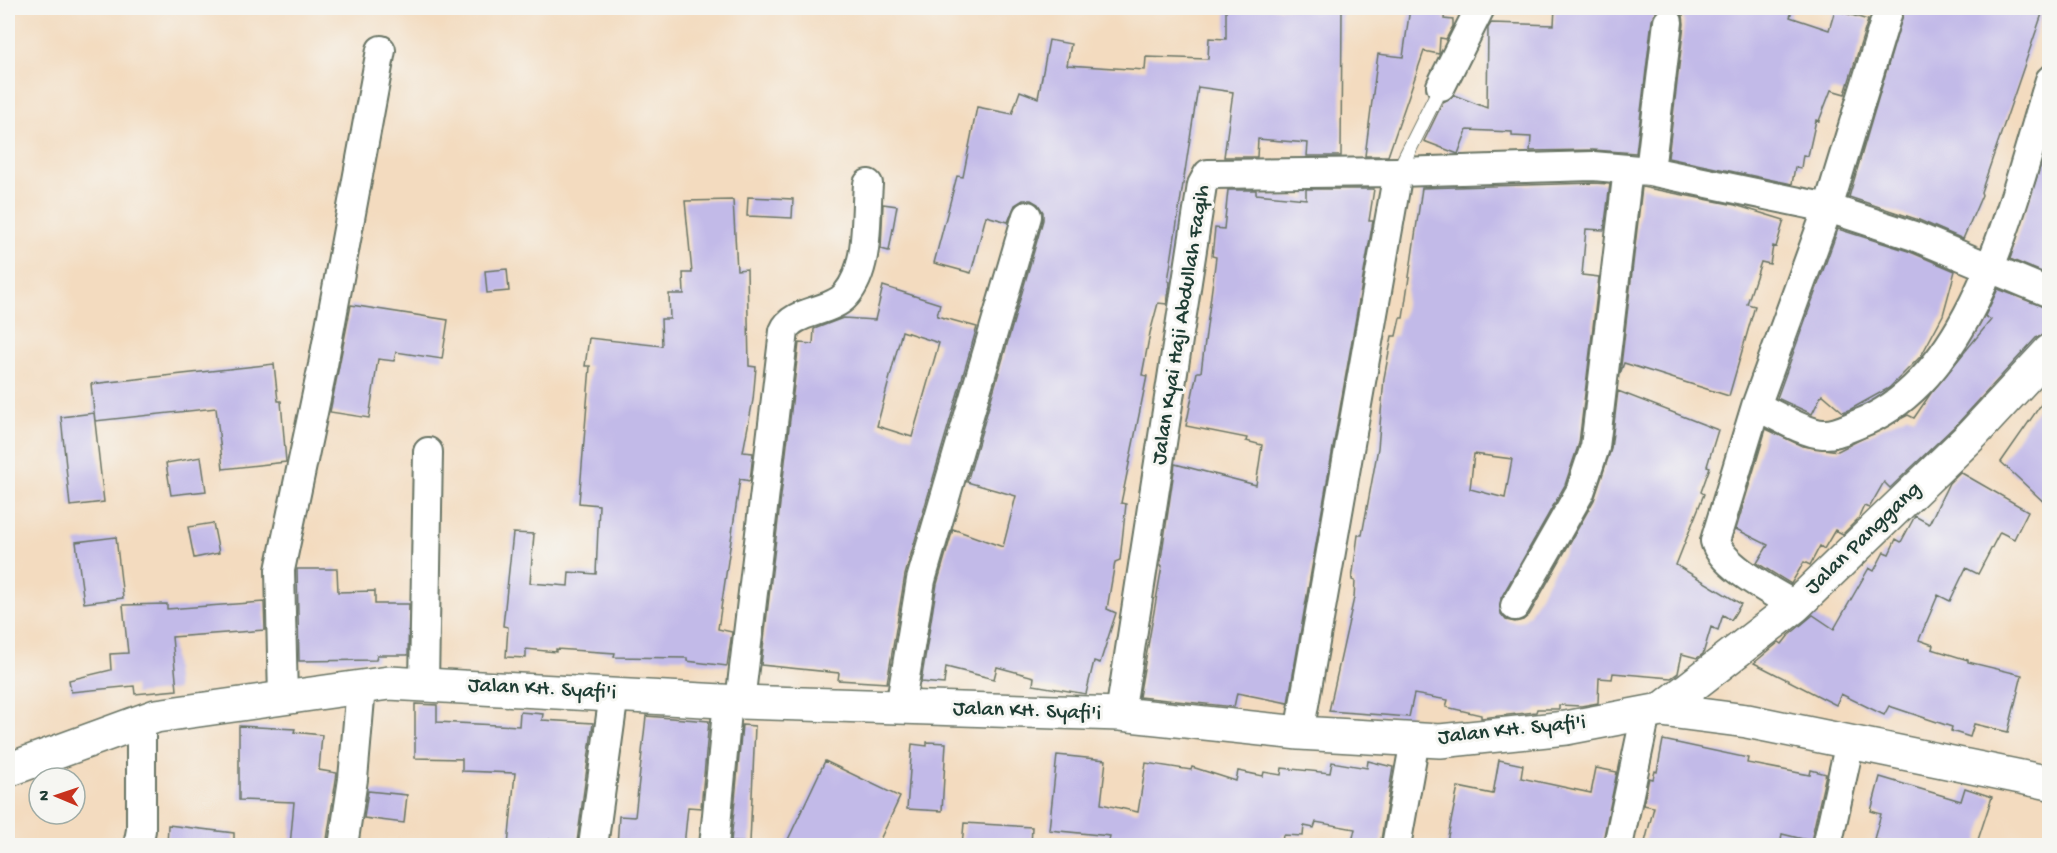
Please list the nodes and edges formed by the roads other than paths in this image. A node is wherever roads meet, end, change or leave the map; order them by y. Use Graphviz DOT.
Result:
graph roads {
  1 [pos="1480,8"];
  2 [pos="1888,8"];
  3 [pos="1668,22"];
  4 [pos="381,50"];
  5 [pos="2049,80"];
  6 [pos="1441,86"];
  7 [pos="1639,170"];
  8 [pos="1398,172"];
  9 [pos="868,184"];
  10 [pos="1828,208"];
  11 [pos="1027,216"];
  12 [pos="1990,268"];
  13 [pos="2049,293"];
  14 [pos="2049,351"];
  15 [pos="1756,406"];
  16 [pos="428,452"];
  17 [pos="1515,606"];
  18 [pos="1795,606"];
  19 [pos="424,684"];
  20 [pos="361,687"];
  21 [pos="614,694"];
  22 [pos="283,698"];
  23 [pos="734,701"];
  24 [pos="900,708"];
  25 [pos="1654,711"];
  26 [pos="1120,714"];
  27 [pos="141,720"];
  28 [pos="1299,733"];
  29 [pos="1415,740"];
  30 [pos="1851,742"];
  31 [pos="8,770"];
  32 [pos="2049,783"];
  33 [pos="138,846"];
  34 [pos="343,846"];
  35 [pos="593,846"];
  36 [pos="714,846"];
  37 [pos="1396,846"];
  38 [pos="1618,846"];
  39 [pos="1827,846"];
  1 -- 6 [label="street"];
  2 -- 10 [label="street"];
  3 -- 7 [label="street"];
  4 -- 22 [label="street"];
  5 -- 12 [label="street"];
  6 -- 8 [label="lane"];
  7 -- 8 [label="street, Jalan Kyai Haji Abdullah Faqih"];
  7 -- 10 [label="street, Jalan Kyai Haji Abdullah Faqih"];
  7 -- 17 [label="street"];
  8 -- 26 [label="street, Jalan Kyai Haji Abdullah Faqih"];
  8 -- 28 [label="street"];
  9 -- 23 [label="street"];
  10 -- 12 [label="street, Jalan Kyai Haji Abdullah Faqih"];
  10 -- 15 [label="street"];
  11 -- 24 [label="street"];
  12 -- 13 [label="street, Jalan Kyai Haji Abdullah Faqih"];
  12 -- 15 [label="street"];
  14 -- 18 [label="main road, Jalan Panggang"];
  15 -- 18 [label="street"];
  16 -- 19 [label="street"];
  18 -- 25 [label="main road, Jalan Panggang"];
  19 -- 20 [label="main road, Jalan KH. Syafi'i"];
  19 -- 21 [label="main road, Jalan KH. Syafi'i"];
  20 -- 22 [label="main road, Jalan KH. Syafi'i"];
  20 -- 34 [label="street"];
  21 -- 23 [label="main road, Jalan KH. Syafi'i"];
  21 -- 35 [label="street"];
  22 -- 27 [label="main road, Jalan KH. Syafi'i"];
  23 -- 24 [label="main road, Jalan KH. Syafi'i"];
  23 -- 36 [label="street"];
  24 -- 26 [label="main road, Jalan KH. Syafi'i"];
  25 -- 29 [label="main road, Jalan KH. Syafi'i"];
  25 -- 30 [label="main road, Jalan KH. Syafi'i"];
  25 -- 38 [label="street"];
  26 -- 28 [label="main road, Jalan KH. Syafi'i"];
  27 -- 31 [label="main road, Jalan KH. Syafi'i"];
  27 -- 33 [label="street"];
  28 -- 29 [label="main road, Jalan KH. Syafi'i"];
  29 -- 37 [label="street"];
  30 -- 32 [label="main road, Jalan KH. Syafi'i"];
  30 -- 39 [label="street"];
}
